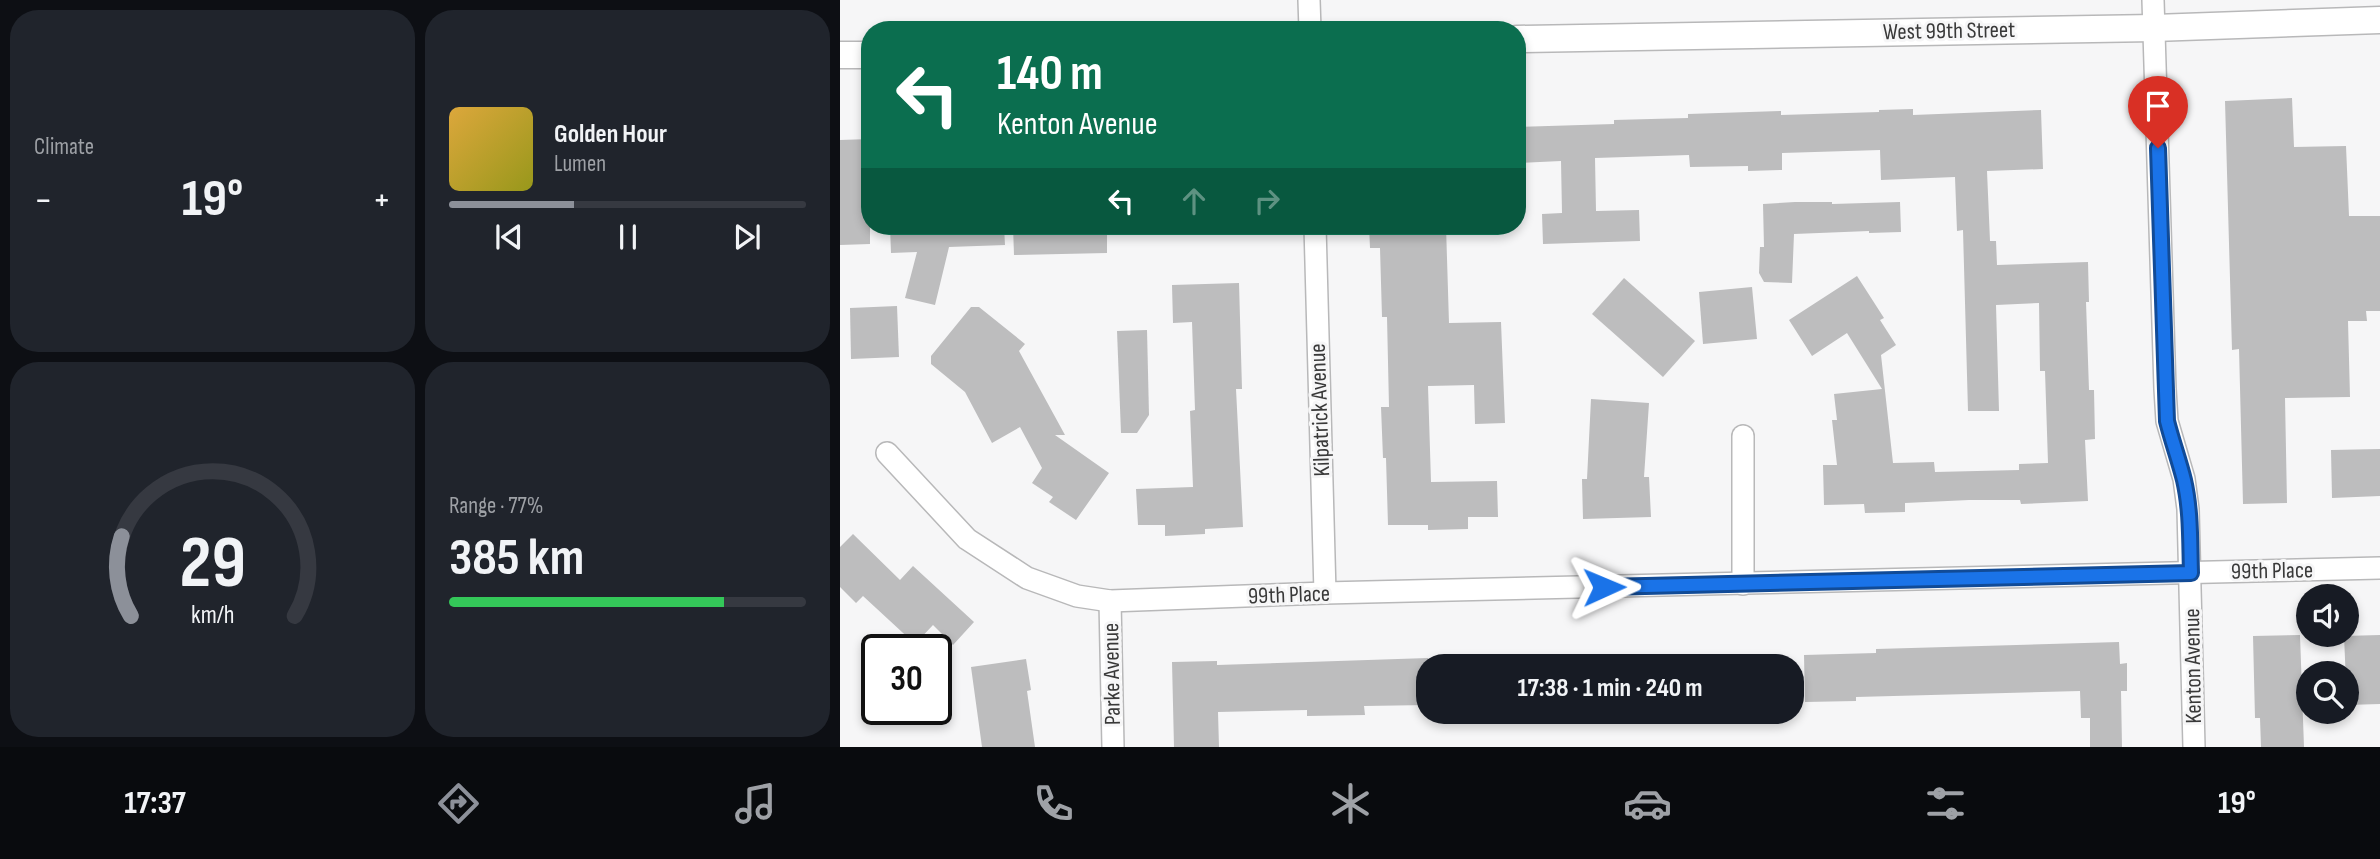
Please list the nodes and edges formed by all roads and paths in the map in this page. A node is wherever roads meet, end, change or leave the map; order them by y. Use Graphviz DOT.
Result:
graph roads {
  1 [pos="1309,0"];
  2 [pos="2153,0"];
  3 [pos="2380,20"];
  4 [pos="1310,21"];
  5 [pos="2154,28"];
  6 [pos="1526,39"];
  7 [pos="840,55"];
  8 [pos="861,55"];
  9 [pos="1315,235"];
  10 [pos="1743,436"];
  11 [pos="887,453"];
  12 [pos="2380,568"];
  13 [pos="2191,573"];
  14 [pos="1743,584"];
  15 [pos="1325,593"];
  16 [pos="1110,601"];
  17 [pos="1114,747"];
  18 [pos="2194,747"];
  1 -- 4 [label="street"];
  2 -- 5 [label="street, Kenton Avenue"];
  3 -- 5 [label="street, West 99th Street"];
  5 -- 6 [label="street, West 99th Street"];
  5 -- 13 [label="street, Kenton Avenue"];
  7 -- 8 [label="street"];
  9 -- 15 [label="street, Kilpatrick Avenue"];
  10 -- 14 [label="street"];
  11 -- 16 [label="street, 99th Place"];
  12 -- 13 [label="street, 99th Place"];
  13 -- 14 [label="street, 99th Place"];
  13 -- 18 [label="street, Kenton Avenue"];
  14 -- 15 [label="street, 99th Place"];
  15 -- 16 [label="street, 99th Place"];
  16 -- 17 [label="street, Parke Avenue"];
}
